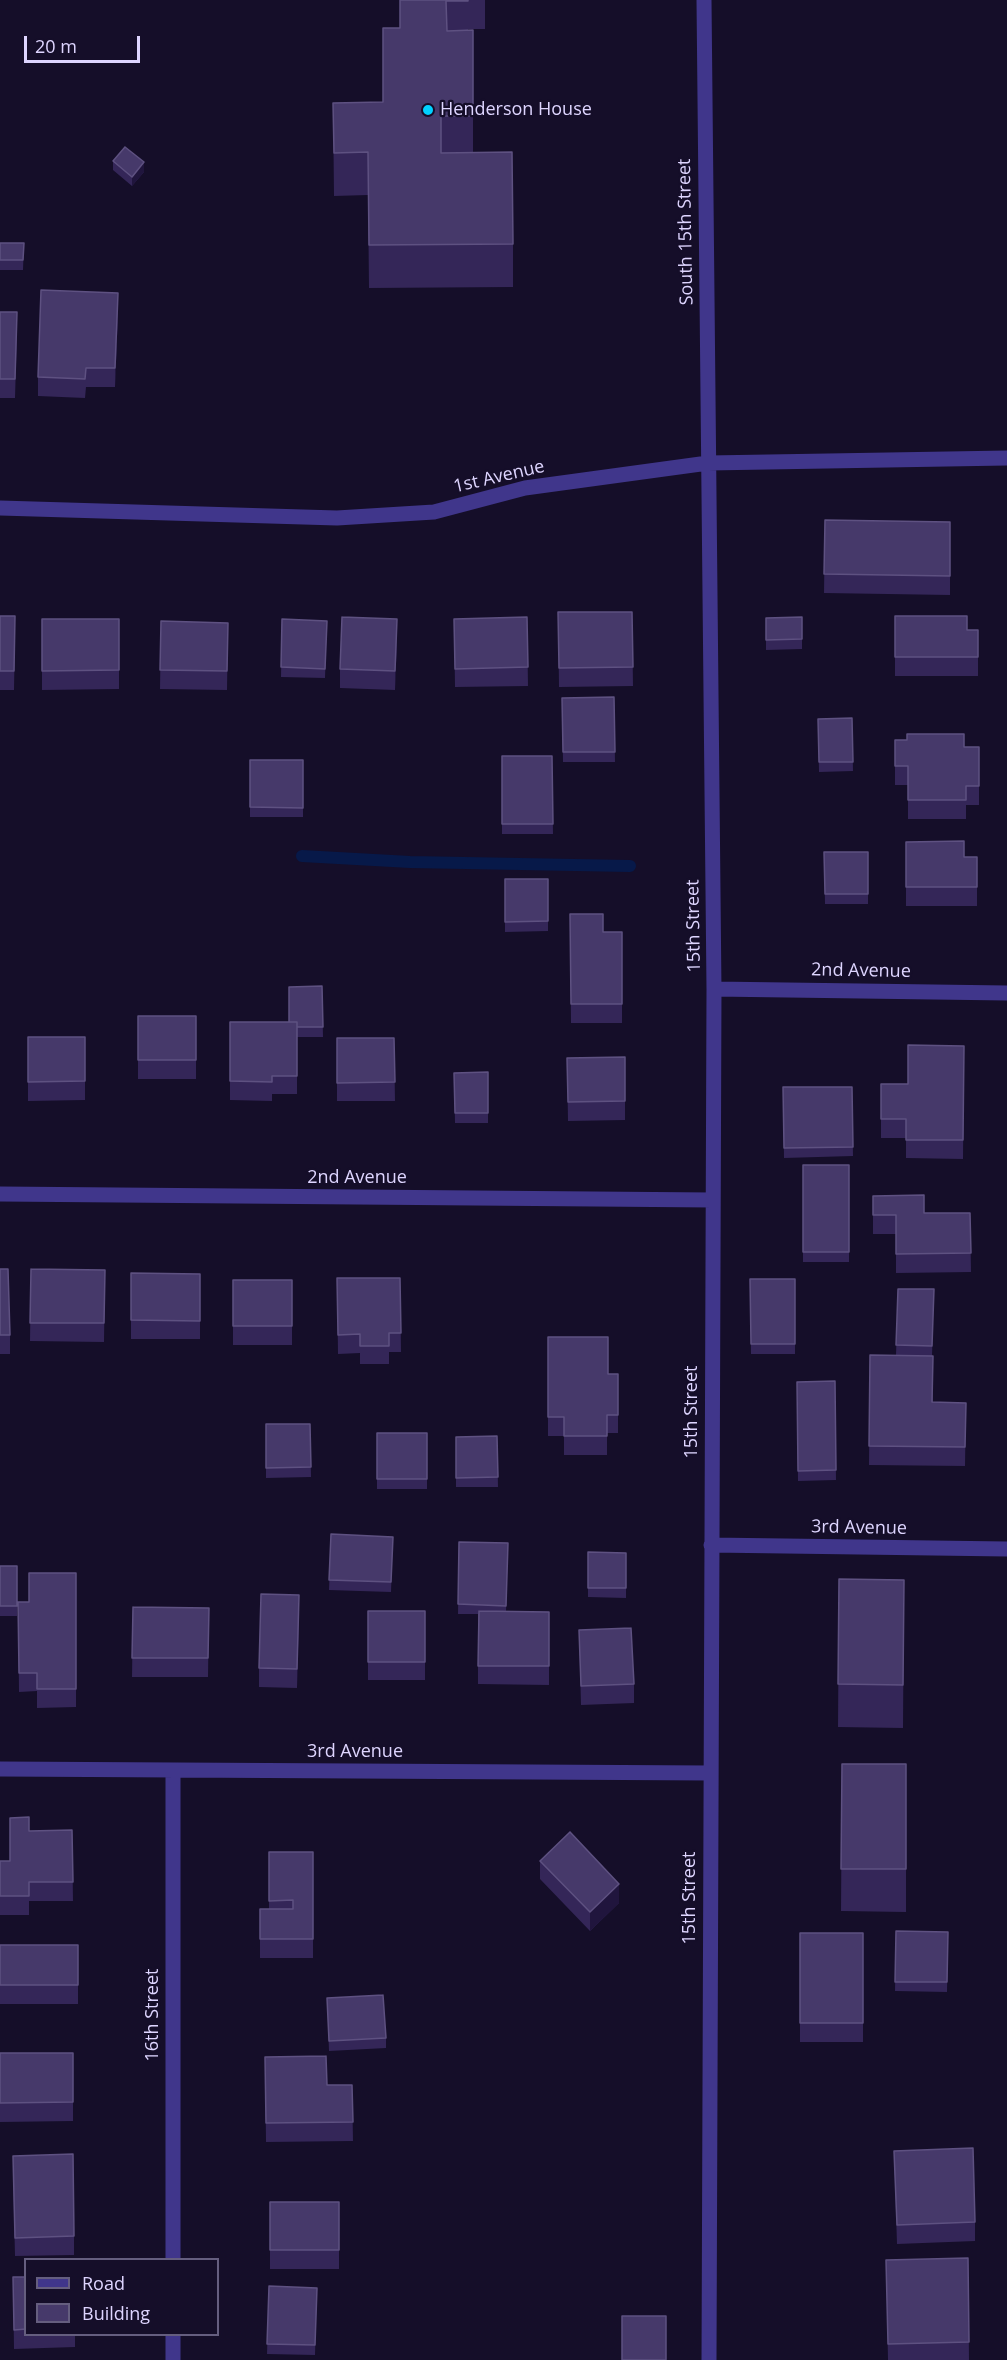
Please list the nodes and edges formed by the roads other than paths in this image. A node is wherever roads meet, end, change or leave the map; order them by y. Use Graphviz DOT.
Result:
graph roads {
  1 [pos="704,0"];
  2 [pos="1007,458"];
  3 [pos="708,463"];
  4 [pos="0,508"];
  5 [pos="714,989"];
  6 [pos="1007,993"];
  7 [pos="0,1194"];
  8 [pos="713,1200"];
  9 [pos="711,1545"];
  10 [pos="1007,1549"];
  11 [pos="0,1769"];
  12 [pos="173,1771"];
  13 [pos="710,1773"];
  14 [pos="173,2258"];
  15 [pos="172,2336"];
  16 [pos="172,2360"];
  17 [pos="709,2360"];
  1 -- 3 [label="street, South 15th Street"];
  2 -- 3 [label="street, 1st Avenue"];
  3 -- 4 [label="street, 1st Avenue"];
  3 -- 5 [label="street, 15th Street"];
  5 -- 6 [label="street, 2nd Avenue"];
  5 -- 8 [label="street, 15th Street"];
  7 -- 8 [label="street, 2nd Avenue"];
  8 -- 9 [label="street, 15th Street"];
  9 -- 10 [label="street, 3rd Avenue"];
  9 -- 13 [label="street, 15th Street"];
  11 -- 12 [label="street, 3rd Avenue"];
  12 -- 13 [label="street, 3rd Avenue"];
  12 -- 14 [label="street, 16th Street"];
  13 -- 17 [label="street, 15th Street"];
  15 -- 16 [label="street"];
}
